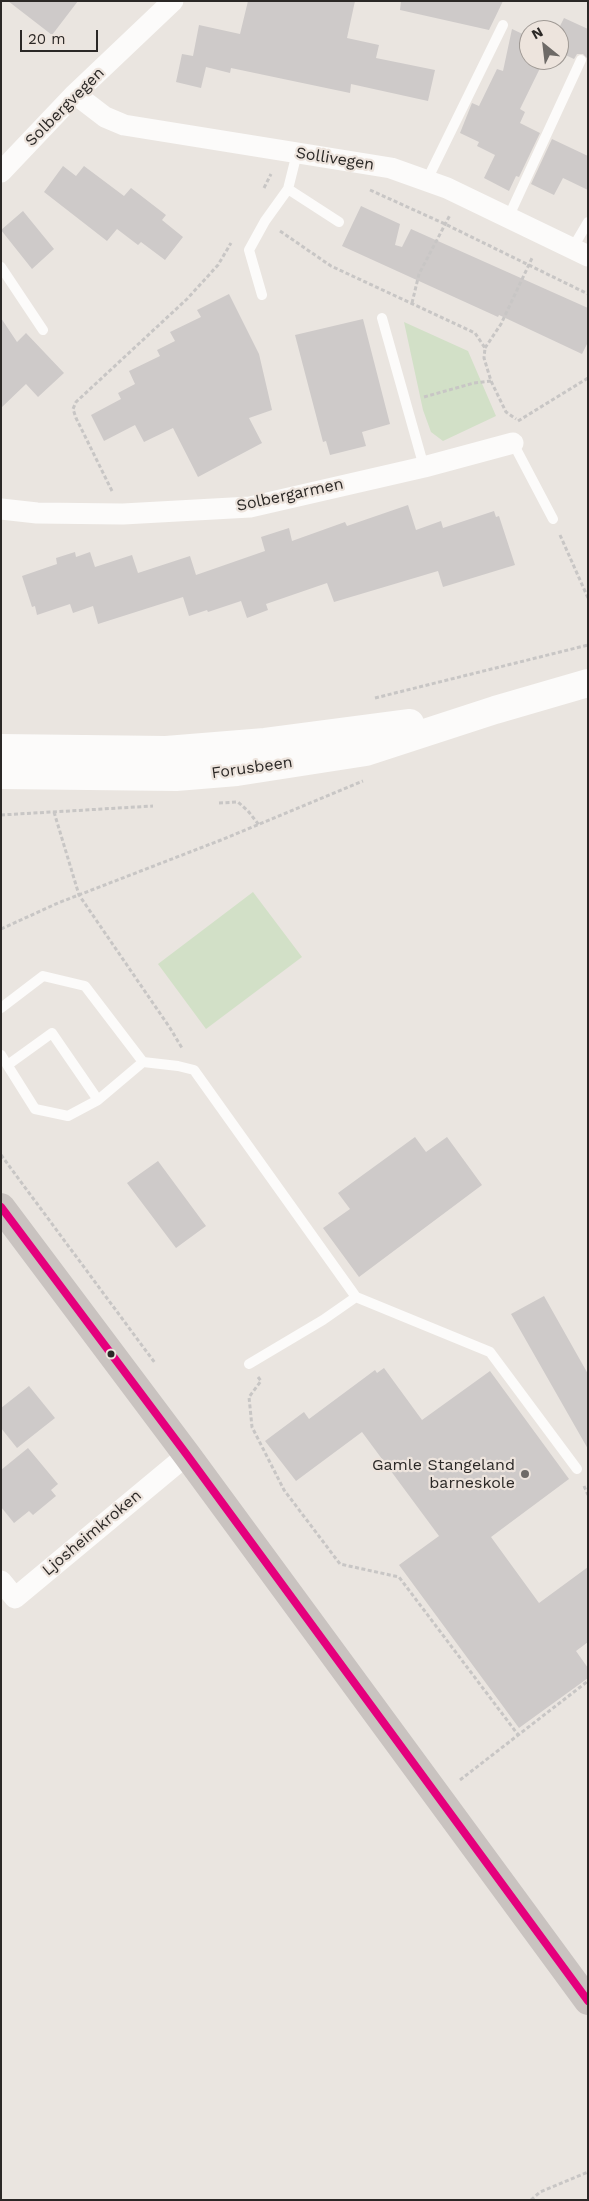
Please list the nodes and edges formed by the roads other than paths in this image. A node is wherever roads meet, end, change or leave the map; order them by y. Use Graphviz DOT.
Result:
graph roads {
  1 [pos="172,1"];
  2 [pos="503,25"];
  3 [pos="581,60"];
  4 [pos="76,94"];
  5 [pos="290,152"];
  6 [pos="1,172"];
  7 [pos="426,182"];
  8 [pos="288,189"];
  9 [pos="508,218"];
  10 [pos="339,222"];
  11 [pos="588,222"];
  12 [pos="580,253"];
  13 [pos="1,267"];
  14 [pos="262,295"];
  15 [pos="382,318"];
  16 [pos="43,330"];
  17 [pos="514,443"];
  18 [pos="424,467"];
  19 [pos="1,509"];
  20 [pos="553,519"];
  21 [pos="588,683"];
  22 [pos="495,710"];
  23 [pos="1,748"];
  24 [pos="1,775"];
  25 [pos="1,1008"];
  26 [pos="1,1055"];
  27 [pos="144,1062"];
  28 [pos="8,1064"];
  29 [pos="98,1100"];
  30 [pos="1,1207"];
  31 [pos="356,1297"];
  32 [pos="249,1364"];
  33 [pos="187,1455"];
  34 [pos="577,1469"];
  35 [pos="1,1581"];
  36 [pos="588,2002"];
  1 -- 4 [label="street, Solbergvegen"];
  2 -- 7 [label="lane"];
  3 -- 9 [label="lane"];
  4 -- 5 [label="street, Sollivegen"];
  4 -- 6 [label="street, Solbergvegen"];
  5 -- 7 [label="street, Sollivegen"];
  5 -- 8 [label="lane"];
  7 -- 9 [label="street, Sollivegen"];
  8 -- 10 [label="lane"];
  8 -- 14 [label="lane"];
  9 -- 12 [label="street, Sollivegen"];
  11 -- 12 [label="lane"];
  13 -- 16 [label="lane"];
  15 -- 18 [label="lane"];
  17 -- 18 [label="street, Solbergarmen"];
  17 -- 20 [label="lane"];
  18 -- 19 [label="street, Solbergarmen"];
  21 -- 22 [label="main road, Forusbeen"];
  22 -- 23 [label="main road, Forusbeen"];
  22 -- 24 [label="main road, Forusbeen"];
  25 -- 27 [label="lane"];
  26 -- 28 [label="lane"];
  27 -- 29 [label="lane"];
  27 -- 31 [label="lane"];
  28 -- 29 [label="lane"];
  28 -- 29 [label="lane"];
  30 -- 33 [label="main road"];
  31 -- 32 [label="lane"];
  31 -- 34 [label="lane"];
  33 -- 35 [label="street, Ljosheimkroken"];
  33 -- 36 [label="main road"];
}
